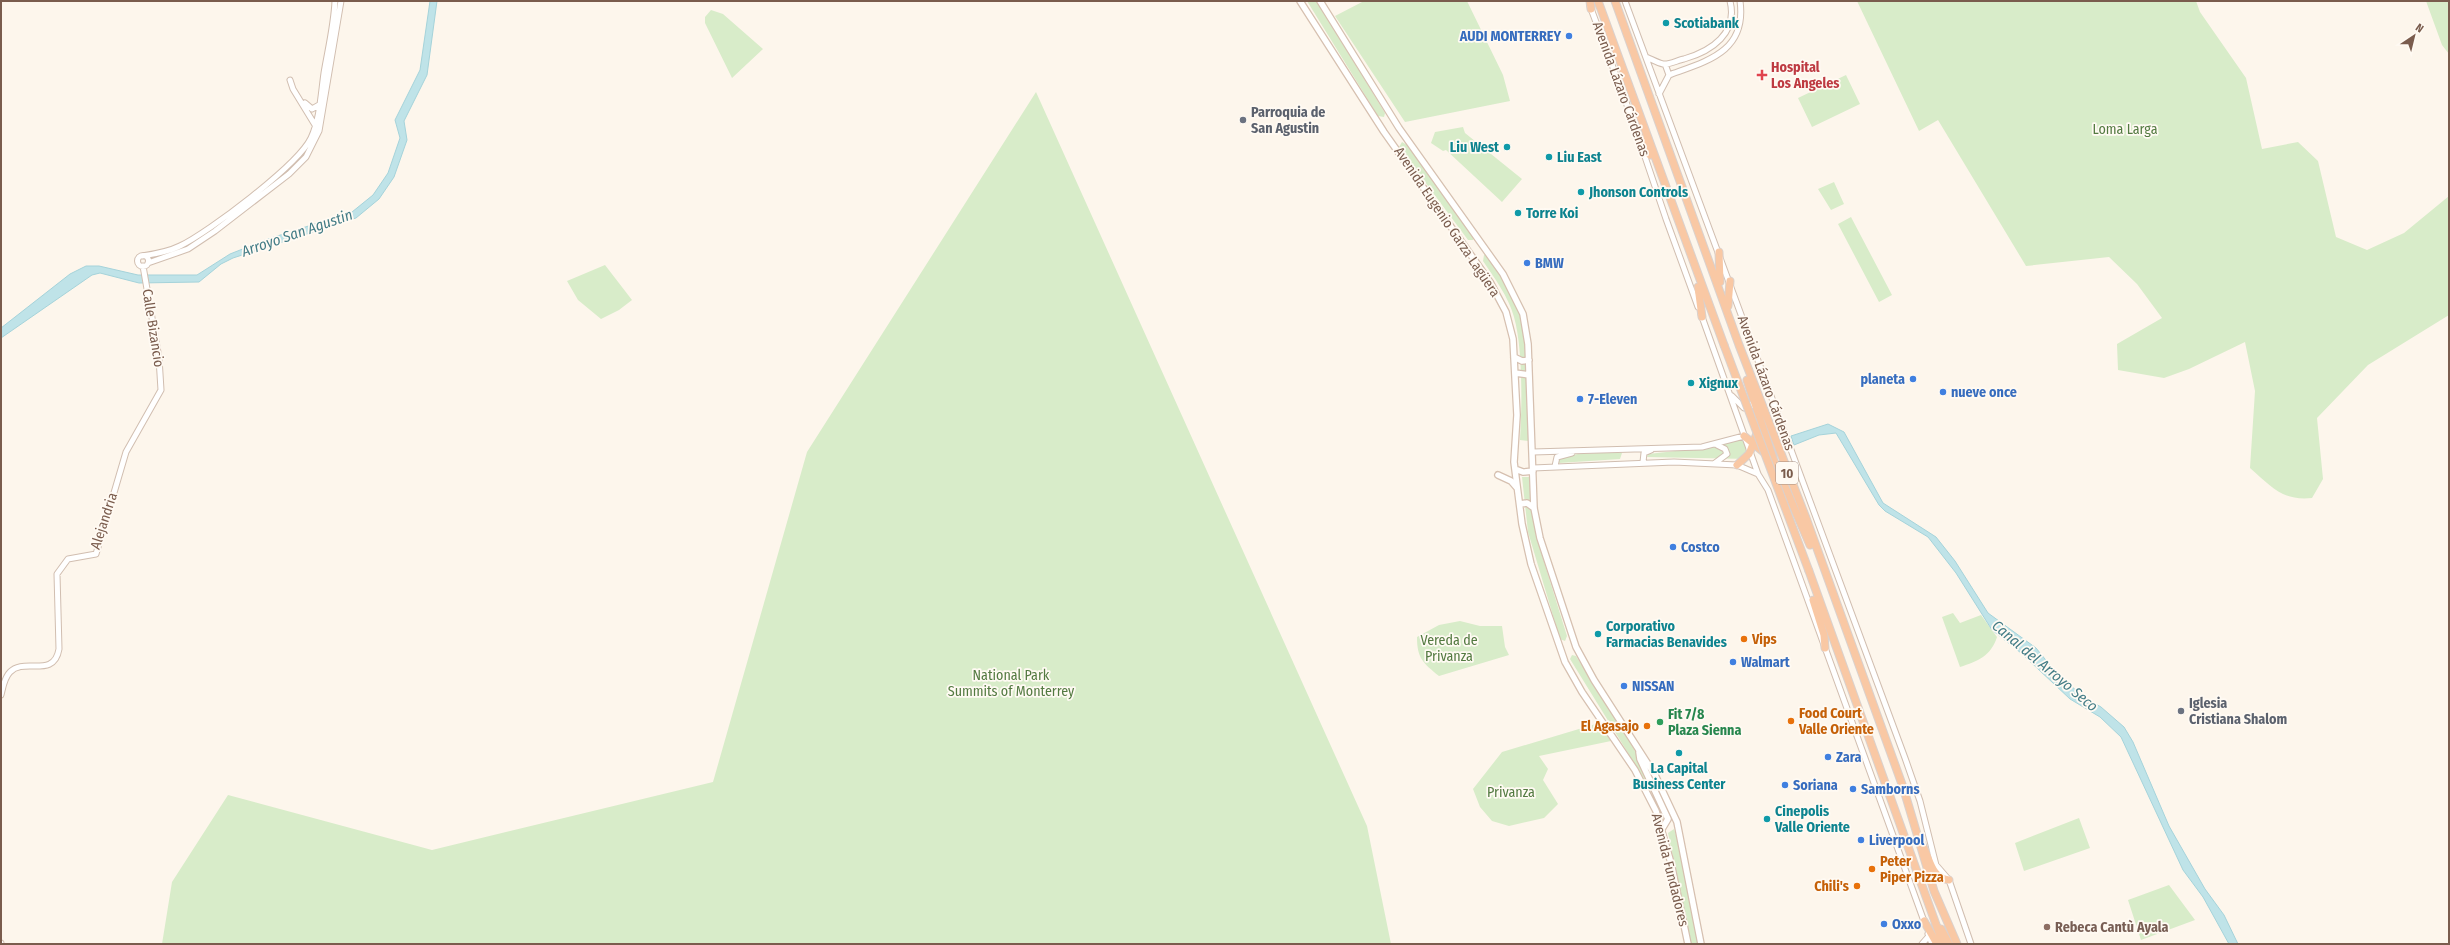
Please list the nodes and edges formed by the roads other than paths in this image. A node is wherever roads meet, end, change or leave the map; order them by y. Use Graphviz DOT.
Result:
graph roads {
  1 [pos="334,1"];
  2 [pos="341,1"];
  3 [pos="1300,1"];
  4 [pos="1320,1"];
  5 [pos="1598,1"];
  6 [pos="1616,1"];
  7 [pos="1625,1"];
  8 [pos="1730,1"];
  9 [pos="1740,1"];
  10 [pos="1590,4"];
  11 [pos="1646,58"];
  12 [pos="1665,64"];
  13 [pos="1668,75"];
  14 [pos="290,80"];
  15 [pos="1659,94"];
  16 [pos="305,103"];
  17 [pos="319,104"];
  18 [pos="315,125"];
  19 [pos="319,131"];
  20 [pos="1638,134"];
  21 [pos="1658,167"];
  22 [pos="1719,252"];
  23 [pos="142,256"];
  24 [pos="148,263"];
  25 [pos="143,266"];
  26 [pos="1696,273"];
  27 [pos="1730,281"];
  28 [pos="1721,292"];
  29 [pos="1728,312"];
  30 [pos="1702,317"];
  31 [pos="1738,344"];
  32 [pos="1514,358"];
  33 [pos="1529,360"];
  34 [pos="1515,373"];
  35 [pos="1529,375"];
  36 [pos="1727,389"];
  37 [pos="161,390"];
  38 [pos="1754,401"];
  39 [pos="1761,424"];
  40 [pos="1744,436"];
  41 [pos="1755,441"];
  42 [pos="1768,444"];
  43 [pos="1717,445"];
  44 [pos="1654,449"];
  45 [pos="1579,451"];
  46 [pos="1533,452"];
  47 [pos="1750,452"];
  48 [pos="1643,462"];
  49 [pos="1774,462"];
  50 [pos="1714,463"];
  51 [pos="1737,465"];
  52 [pos="1555,466"];
  53 [pos="1515,469"];
  54 [pos="1533,470"];
  55 [pos="1758,474"];
  56 [pos="1498,475"];
  57 [pos="1518,488"];
  58 [pos="1787,488"];
  59 [pos="1768,490"];
  60 [pos="1520,504"];
  61 [pos="1534,508"];
  62 [pos="1818,555"];
  63 [pos="1810,575"];
  64 [pos="1576,647"];
  65 [pos="1825,648"];
  66 [pos="1561,654"];
  67 [pos="1,695"];
  68 [pos="1640,751"];
  69 [pos="1662,829"];
  70 [pos="1916,835"];
  71 [pos="1949,880"];
  72 [pos="1924,921"];
  73 [pos="1936,926"];
  74 [pos="1930,936"];
  75 [pos="1688,944"];
  76 [pos="1701,944"];
  77 [pos="1922,944"];
  78 [pos="1932,944"];
  79 [pos="1937,944"];
  80 [pos="1942,944"];
  81 [pos="1949,944"];
  82 [pos="1957,944"];
  83 [pos="1971,944"];
  1 -- 17 [label="street"];
  2 -- 19 [label="street"];
  3 -- 32 [label="main road, Avenida Eugenio Garza Lagüera"];
  4 -- 33 [label="main road, Avenida Eugenio Garza Lagüera"];
  5 -- 21 [label="highway, Avenida Lázaro Cárdenas / 10"];
  6 -- 28 [label="highway, Avenida Lázaro Cárdenas / 10"];
  7 -- 11 [label="street, Avenida Lázaro Cárdenas"];
  8 -- 12 [label="street"];
  9 -- 13 [label="street"];
  10 -- 20 [label="street, Avenida Lázaro Cárdenas"];
  11 -- 12 [label="street"];
  11 -- 15 [label="street, Avenida Lázaro Cárdenas"];
  12 -- 13 [label="street"];
  13 -- 15 [label="street"];
  14 -- 18 [label="street"];
  15 -- 22 [label="street, Avenida Lázaro Cárdenas"];
  16 -- 17 [label="street"];
  17 -- 18 [label="street"];
  18 -- 19 [label="street"];
  18 -- 23 [label="street"];
  19 -- 24 [label="street"];
  20 -- 21 [label="highway"];
  20 -- 30 [label="street, Avenida Lázaro Cárdenas"];
  21 -- 26 [label="highway, Avenida Lázaro Cárdenas / 10"];
  22 -- 27 [label="street, Avenida Lázaro Cárdenas"];
  22 -- 28 [label="highway"];
  23 -- 24 [label="street"];
  23 -- 25 [label="street, Calle Bizancio"];
  24 -- 25 [label="street"];
  25 -- 37 [label="street, Calle Bizancio"];
  26 -- 30 [label="highway"];
  26 -- 63 [label="highway, Avenida Lázaro Cárdenas / 10, bridge"];
  27 -- 29 [label="highway"];
  27 -- 71 [label="street, Avenida Lázaro Cárdenas"];
  28 -- 29 [label="highway, Avenida Lázaro Cárdenas / 10"];
  29 -- 31 [label="highway, Avenida Lázaro Cárdenas / 10"];
  30 -- 36 [label="street, Avenida Lázaro Cárdenas"];
  31 -- 38 [label="highway"];
  31 -- 62 [label="highway, Avenida Lázaro Cárdenas / 10"];
  32 -- 33 [label="main road"];
  32 -- 34 [label="main road, Avenida Eugenio Garza Lagüera"];
  33 -- 35 [label="main road, Avenida Eugenio Garza Lagüera"];
  34 -- 35 [label="main road"];
  34 -- 53 [label="main road, Avenida Eugenio Garza Lagüera"];
  35 -- 46 [label="main road, Avenida Eugenio Garza Lagüera"];
  36 -- 38 [label="street"];
  36 -- 40 [label="street, Avenida Lázaro Cárdenas"];
  37 -- 67 [label="street, Alejandria"];
  38 -- 39 [label="highway"];
  39 -- 41 [label="highway"];
  39 -- 42 [label="highway"];
  40 -- 41 [label="highway"];
  40 -- 43 [label="street"];
  40 -- 47 [label="street, Avenida Lázaro Cárdenas"];
  41 -- 42 [label="highway"];
  41 -- 47 [label="highway"];
  41 -- 49 [label="highway"];
  42 -- 49 [label="highway"];
  43 -- 44 [label="street"];
  43 -- 50 [label="street"];
  44 -- 45 [label="street"];
  44 -- 48 [label="street"];
  45 -- 46 [label="street"];
  45 -- 52 [label="street"];
  46 -- 54 [label="main road, Avenida Eugenio Garza Lagüera"];
  47 -- 51 [label="highway"];
  47 -- 55 [label="street, Avenida Lázaro Cárdenas"];
  48 -- 50 [label="street"];
  48 -- 52 [label="street"];
  49 -- 58 [label="highway"];
  50 -- 51 [label="street"];
  51 -- 55 [label="street"];
  52 -- 54 [label="street"];
  53 -- 54 [label="main road"];
  53 -- 57 [label="main road, Avenida Eugenio Garza Lagüera"];
  54 -- 61 [label="main road, Avenida Eugenio Garza Lagüera"];
  55 -- 59 [label="street, Avenida Lázaro Cárdenas"];
  56 -- 57 [label="main road"];
  57 -- 60 [label="main road, Avenida Eugenio Garza Lagüera"];
  58 -- 59 [label="street"];
  58 -- 62 [label="highway"];
  59 -- 65 [label="street, Avenida Lázaro Cárdenas"];
  60 -- 61 [label="main road"];
  60 -- 66 [label="main road, Avenida Eugenio Garza Lagüera"];
  61 -- 64 [label="main road, Avenida Eugenio Garza Lagüera"];
  62 -- 70 [label="highway, Avenida Lázaro Cárdenas / 10"];
  63 -- 65 [label="highway"];
  63 -- 73 [label="highway, Avenida Lázaro Cárdenas / 10"];
  64 -- 68 [label="main road, Avenida Fundadores"];
  65 -- 72 [label="street, Avenida Lázaro Cárdenas"];
  66 -- 69 [label="main road, Avenida Fundadores"];
  68 -- 69 [label="main road"];
  68 -- 76 [label="main road, Avenida Fundadores"];
  69 -- 75 [label="main road, Avenida Fundadores"];
  70 -- 71 [label="highway"];
  70 -- 82 [label="highway, Avenida Lázaro Cárdenas / 10"];
  71 -- 83 [label="street, Avenida Lázaro Cárdenas"];
  72 -- 74 [label="street, Avenida Lázaro Cárdenas"];
  72 -- 79 [label="highway"];
  73 -- 80 [label="highway, Avenida Lázaro Cárdenas / 10"];
  73 -- 81 [label="highway"];
  74 -- 77 [label="street"];
  74 -- 78 [label="street, Avenida Lázaro Cárdenas"];
}
